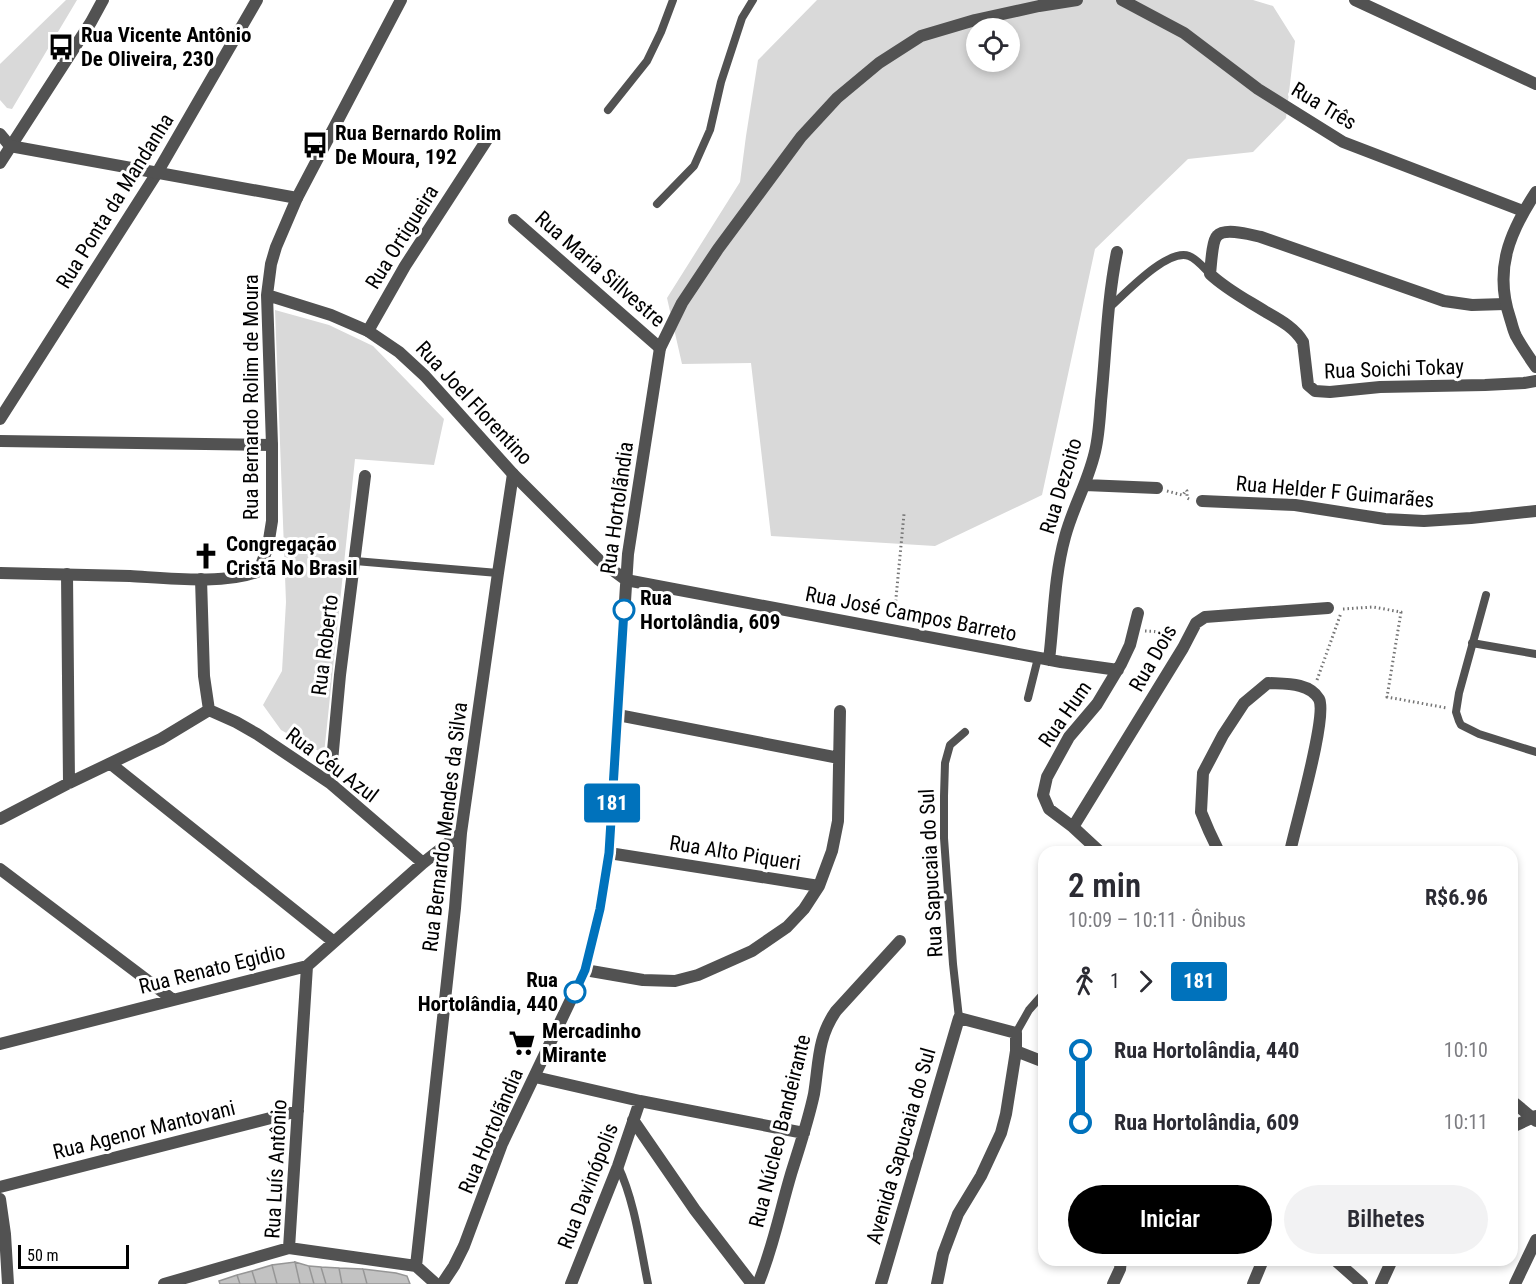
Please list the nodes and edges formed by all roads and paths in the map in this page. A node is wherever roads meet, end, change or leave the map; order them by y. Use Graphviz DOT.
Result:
graph roads {
  1 [pos="103,0"];
  2 [pos="257,0"];
  3 [pos="400,0"];
  4 [pos="673,0"];
  5 [pos="753,0"];
  6 [pos="1077,0"];
  7 [pos="1122,0"];
  8 [pos="1355,0"];
  9 [pos="1536,84"];
  10 [pos="609,110"];
  11 [pos="0,134"];
  12 [pos="490,135"];
  13 [pos="10,146"];
  14 [pos="0,163"];
  15 [pos="157,173"];
  16 [pos="1536,192"];
  17 [pos="297,198"];
  18 [pos="657,204"];
  19 [pos="1523,211"];
  20 [pos="514,220"];
  21 [pos="1117,252"];
  22 [pos="1210,274"];
  23 [pos="267,295"];
  24 [pos="1505,303"];
  25 [pos="1110,308"];
  26 [pos="368,331"];
  27 [pos="660,348"];
  28 [pos="1536,367"];
  29 [pos="1536,381"];
  30 [pos="0,419"];
  31 [pos="0,441"];
  32 [pos="272,445"];
  33 [pos="513,474"];
  34 [pos="365,476"];
  35 [pos="1085,485"];
  36 [pos="1157,488"];
  37 [pos="1202,501"];
  38 [pos="1536,511"];
  39 [pos="904,514"];
  40 [pos="355,561"];
  41 [pos="0,573"];
  42 [pos="498,573"];
  43 [pos="67,574"];
  44 [pos="201,579"];
  45 [pos="626,580"];
  46 [pos="1486,595"];
  47 [pos="1328,608"];
  48 [pos="1343,609"];
  49 [pos="1138,613"];
  50 [pos="893,630"];
  51 [pos="1135,631"];
  52 [pos="1190,634"];
  53 [pos="1472,643"];
  54 [pos="1536,654"];
  55 [pos="1044,659"];
  56 [pos="1118,670"];
  57 [pos="1312,692"];
  58 [pos="1028,698"];
  59 [pos="1456,709"];
  60 [pos="208,710"];
  61 [pos="840,711"];
  62 [pos="618,715"];
  63 [pos="965,732"];
  64 [pos="1536,752"];
  65 [pos="839,758"];
  66 [pos="111,764"];
  67 [pos="69,783"];
  68 [pos="330,783"];
  69 [pos="0,819"];
  70 [pos="1073,827"];
  71 [pos="461,833"];
  72 [pos="1094,846"];
  73 [pos="1216,846"];
  74 [pos="1291,846"];
  75 [pos="609,853"];
  76 [pos="423,864"];
  77 [pos="0,869"];
  78 [pos="819,886"];
  79 [pos="900,941"];
  80 [pos="334,942"];
  81 [pos="307,966"];
  82 [pos="585,970"];
  83 [pos="172,999"];
  84 [pos="1038,1000"];
  85 [pos="959,1018"];
  86 [pos="1016,1033"];
  87 [pos="0,1044"];
  88 [pos="1016,1051"];
  89 [pos="1038,1060"];
  90 [pos="535,1077"];
  91 [pos="640,1101"];
  92 [pos="1518,1105"];
  93 [pos="298,1111"];
  94 [pos="1535,1118"];
  95 [pos="633,1120"];
  96 [pos="1518,1125"];
  97 [pos="804,1133"];
  98 [pos="618,1166"];
  99 [pos="0,1187"];
  100 [pos="0,1199"];
  101 [pos="1536,1240"];
  102 [pos="289,1248"];
  103 [pos="416,1266"];
  104 [pos="1120,1266"];
  105 [pos="1260,1266"];
  106 [pos="1342,1266"];
  107 [pos="1389,1266"];
  108 [pos="8,1284"];
  109 [pos="164,1284"];
  110 [pos="436,1284"];
  111 [pos="442,1284"];
  112 [pos="571,1284"];
  113 [pos="648,1284"];
  114 [pos="752,1284"];
  115 [pos="758,1284"];
  116 [pos="881,1284"];
  117 [pos="937,1284"];
  118 [pos="1113,1284"];
  119 [pos="1253,1284"];
  120 [pos="1362,1284"];
  121 [pos="1381,1284"];
  122 [pos="1515,1284"];
  1 -- 13 [label="street"];
  2 -- 15 [label="street, Rua Ponta da Mandanha"];
  3 -- 17 [label="street, Rua Bernardo Rolim de Moura"];
  4 -- 10 [label="lane"];
  5 -- 18 [label="lane"];
  6 -- 27 [label="street, Rua Hortolãndia"];
  7 -- 19 [label="street, Rua Três"];
  8 -- 9 [label="street"];
  11 -- 13 [label="street"];
  12 -- 26 [label="street, Rua Ortigueira"];
  13 -- 14 [label="street"];
  13 -- 15 [label="street"];
  15 -- 17 [label="street"];
  15 -- 30 [label="street, Rua Ponta da Mandanha"];
  16 -- 19 [label="street"];
  17 -- 23 [label="street, Rua Bernardo Rolim de Moura"];
  19 -- 24 [label="street"];
  20 -- 27 [label="street, Rua Maria Sillvestre"];
  21 -- 25 [label="street, Rua Dezoito"];
  22 -- 24 [label="street"];
  22 -- 25 [label="lane"];
  22 -- 29 [label="street, Rua Soichi Tokay"];
  23 -- 26 [label="street, Rua Joel Florentino"];
  23 -- 32 [label="street, Rua Bernardo Rolim de Moura"];
  24 -- 28 [label="street"];
  25 -- 35 [label="street, Rua Dezoito"];
  26 -- 33 [label="street, Rua Joel Florentino"];
  27 -- 45 [label="street, Rua Hortolãndia"];
  31 -- 32 [label="street"];
  32 -- 44 [label="street, Rua Bernardo Rolim de Moura"];
  33 -- 42 [label="street, Rua Bernardo Mendes da Silva"];
  33 -- 45 [label="street, Rua Joel Florentino"];
  34 -- 40 [label="street, Rua Roberto"];
  35 -- 36 [label="street"];
  35 -- 55 [label="street, Rua Dezoito"];
  36 -- 37 [label="path"];
  37 -- 38 [label="street, Rua Helder F Guimarães"];
  39 -- 50 [label="path"];
  40 -- 42 [label="lane"];
  40 -- 68 [label="street, Rua Roberto"];
  41 -- 43 [label="street"];
  42 -- 71 [label="street, Rua Bernardo Mendes da Silva"];
  43 -- 44 [label="street"];
  43 -- 67 [label="street"];
  44 -- 60 [label="street"];
  45 -- 50 [label="street, Rua José Campos Barreto"];
  45 -- 62 [label="street, Rua Hortolãndia"];
  46 -- 53 [label="lane"];
  47 -- 48 [label="path"];
  47 -- 52 [label="street, Rua Dois"];
  48 -- 57 [label="path"];
  48 -- 59 [label="path"];
  49 -- 51 [label="street, Rua Hum"];
  50 -- 55 [label="street, Rua José Campos Barreto"];
  51 -- 52 [label="path"];
  51 -- 56 [label="street, Rua Hum"];
  52 -- 70 [label="street, Rua Dois"];
  53 -- 54 [label="lane"];
  53 -- 59 [label="lane"];
  55 -- 56 [label="street, Rua José Campos Barreto"];
  55 -- 58 [label="lane"];
  56 -- 70 [label="street, Rua Hum"];
  57 -- 73 [label="street"];
  57 -- 74 [label="street"];
  59 -- 64 [label="lane"];
  60 -- 66 [label="street"];
  60 -- 68 [label="street, Rua Céu Azul"];
  61 -- 65 [label="street"];
  62 -- 65 [label="street"];
  62 -- 75 [label="street, Rua Hortolãndia"];
  63 -- 85 [label="lane, Rua Sapucaia do Sul"];
  65 -- 78 [label="street"];
  66 -- 67 [label="street"];
  66 -- 80 [label="street"];
  67 -- 69 [label="street"];
  68 -- 76 [label="street, Rua Céu Azul"];
  70 -- 72 [label="street, Rua Hum"];
  71 -- 76 [label="street, Rua Renato Egidio"];
  71 -- 103 [label="street, Rua Bernardo Mendes da Silva"];
  75 -- 78 [label="street, Rua Alto Piqueri"];
  75 -- 82 [label="street, Rua Hortolãndia"];
  76 -- 80 [label="street, Rua Renato Egidio"];
  77 -- 83 [label="street"];
  78 -- 82 [label="street"];
  79 -- 97 [label="street, Rua Núcleo Bandeirante"];
  80 -- 81 [label="street, Rua Renato Egidio"];
  81 -- 83 [label="street, Rua Renato Egidio"];
  81 -- 93 [label="street, Rua Luís Antônio"];
  82 -- 90 [label="street, Rua Hortolãndia"];
  83 -- 87 [label="street, Rua Renato Egidio"];
  84 -- 86 [label="lane"];
  85 -- 86 [label="street"];
  85 -- 116 [label="street, Avenida Sapucaia do Sul"];
  86 -- 88 [label="street"];
  88 -- 89 [label="street"];
  88 -- 117 [label="street"];
  90 -- 91 [label="street"];
  90 -- 111 [label="street, Rua Hortolãndia"];
  91 -- 95 [label="street, Rua Davinópolis"];
  91 -- 97 [label="street"];
  92 -- 94 [label="street"];
  93 -- 99 [label="street, Rua Agenor Mantovani"];
  93 -- 102 [label="street, Rua Luís Antônio"];
  94 -- 96 [label="street"];
  95 -- 98 [label="street, Rua Davinópolis"];
  95 -- 114 [label="street"];
  97 -- 115 [label="street, Rua Núcleo Bandeirante"];
  98 -- 112 [label="street, Rua Davinópolis"];
  98 -- 113 [label="lane"];
  100 -- 108 [label="street"];
  101 -- 122 [label="street"];
  102 -- 103 [label="street, Rua Luís Antônio"];
  102 -- 109 [label="street"];
  103 -- 110 [label="street"];
  104 -- 118 [label="street"];
  105 -- 119 [label="street"];
  106 -- 120 [label="street"];
  107 -- 121 [label="street"];
}
